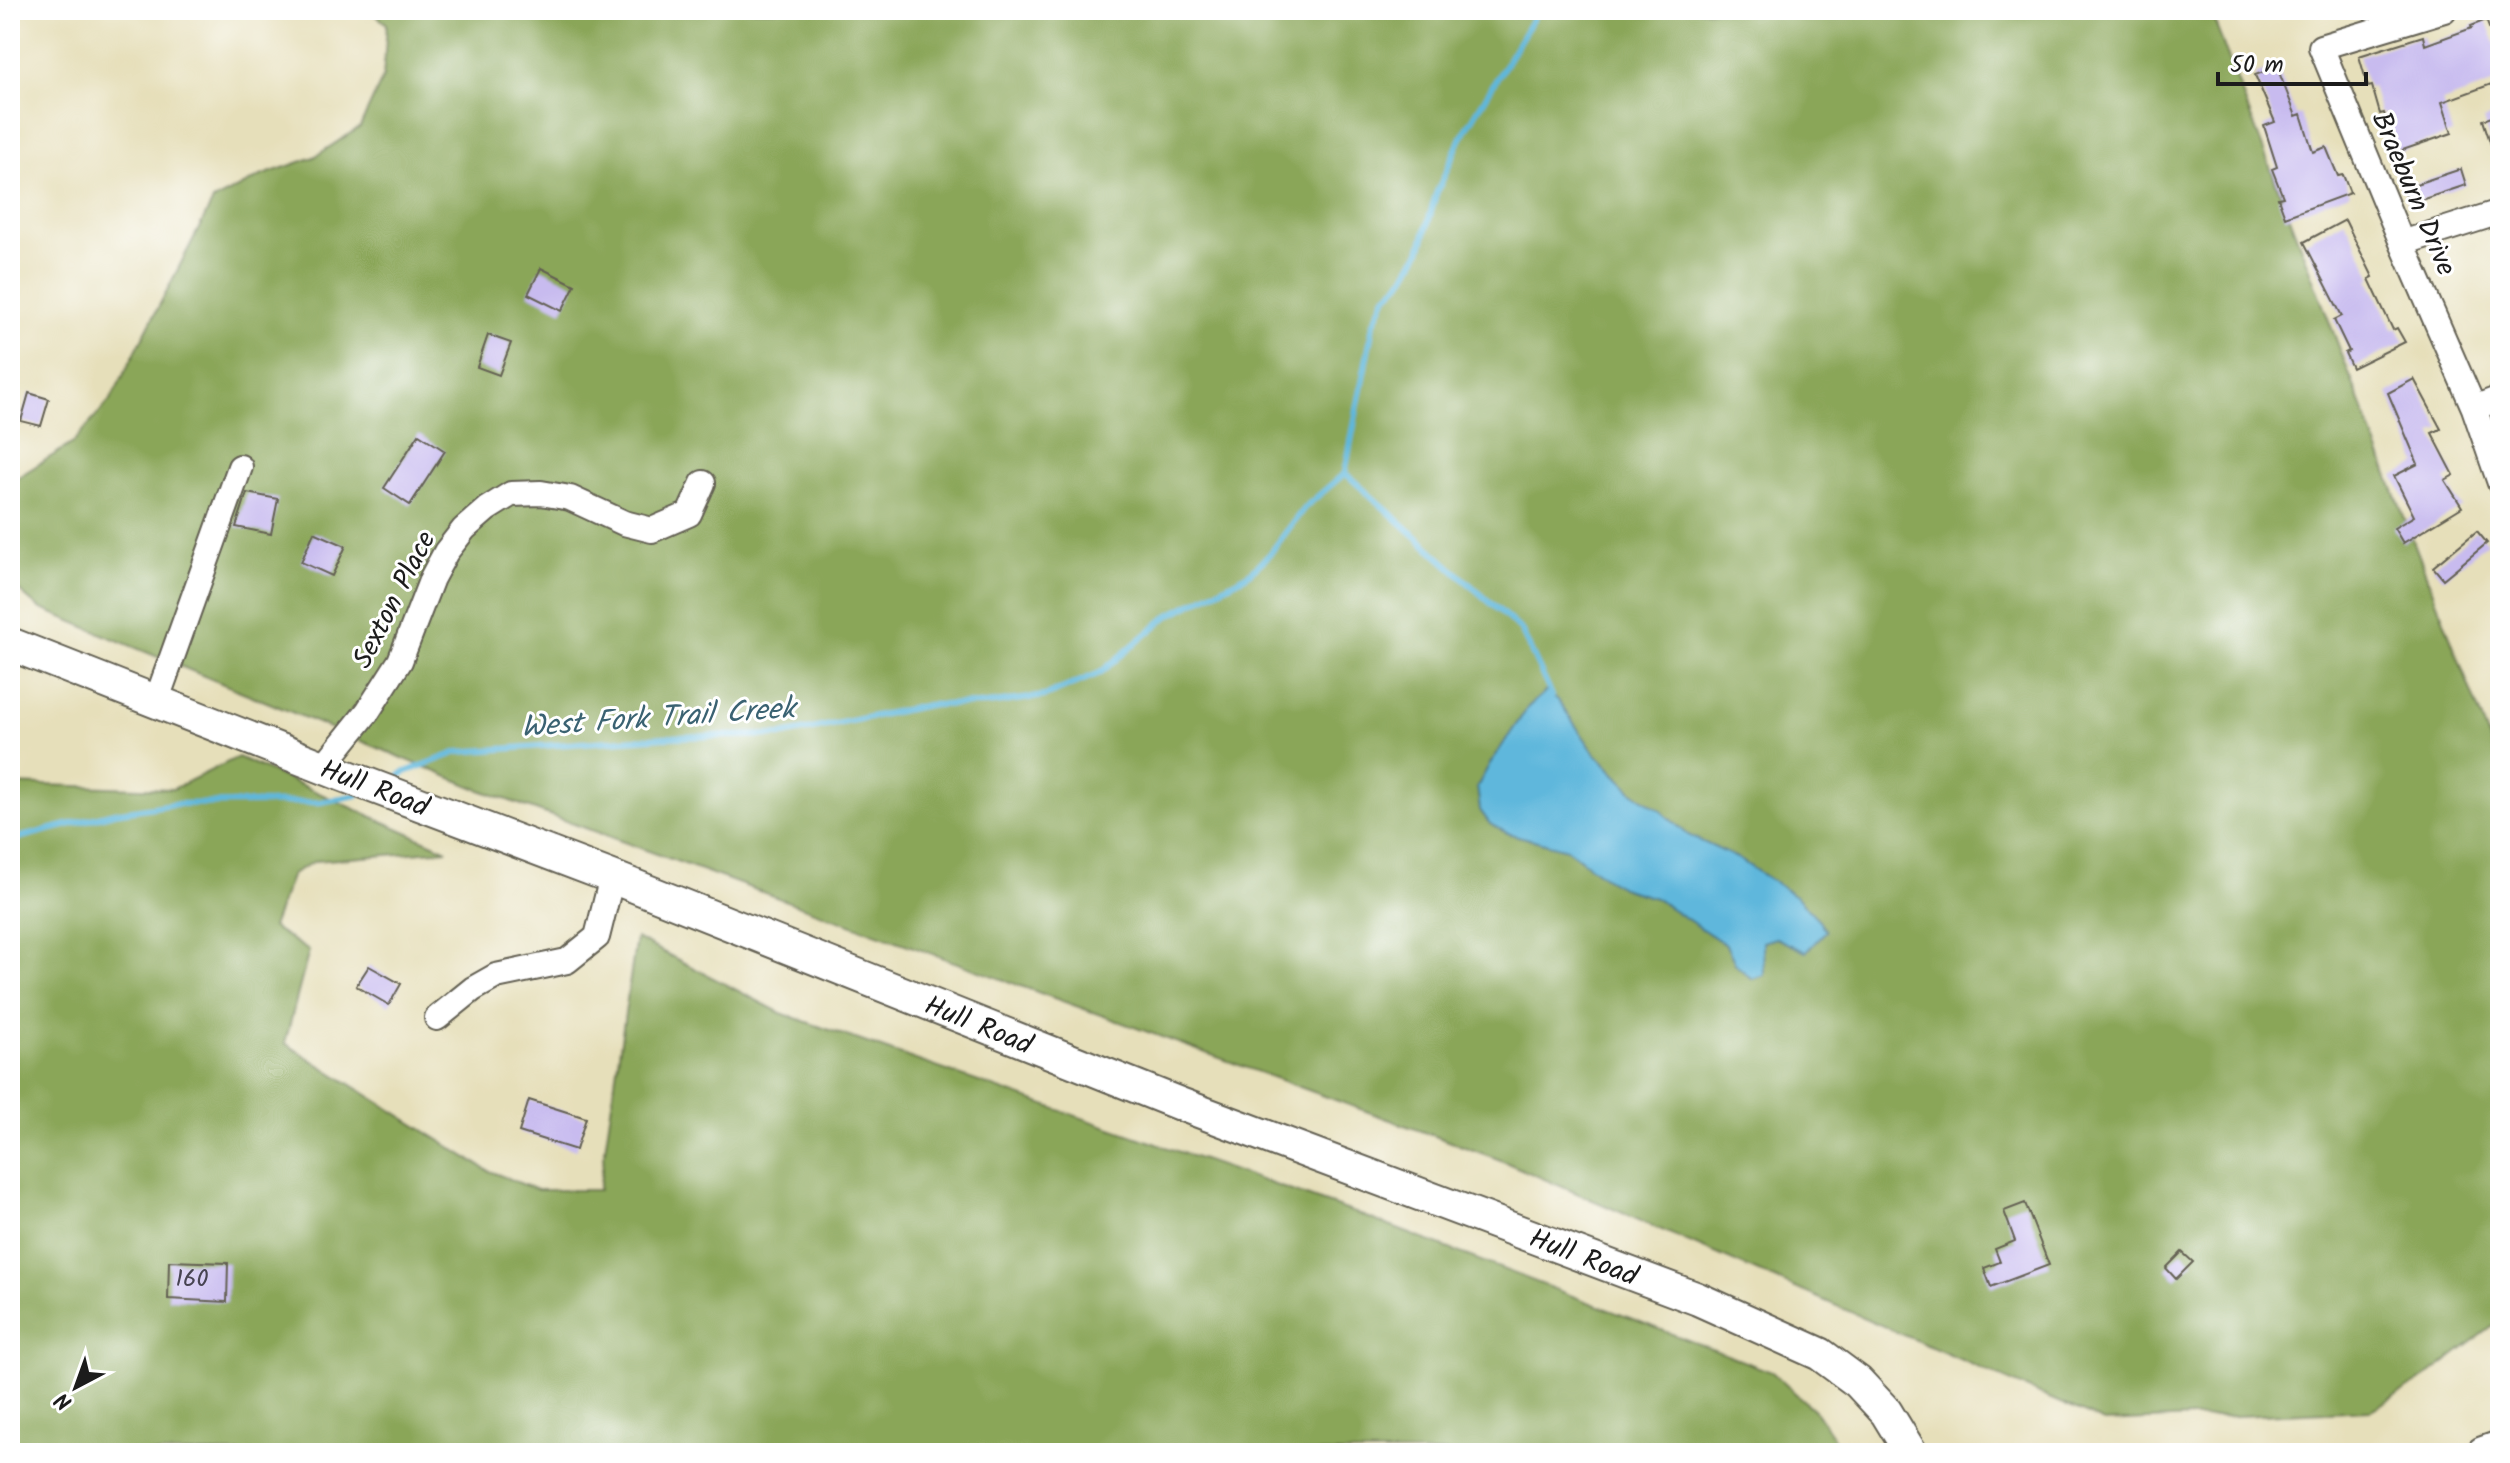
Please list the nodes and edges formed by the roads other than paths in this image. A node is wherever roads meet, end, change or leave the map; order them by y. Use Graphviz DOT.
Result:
graph roads {
  1 [pos="2444,10"];
  2 [pos="2500,212"];
  3 [pos="2402,243"];
  4 [pos="2500,398"];
  5 [pos="2474,408"];
  6 [pos="240,467"];
  7 [pos="703,483"];
  8 [pos="2500,483"];
  9 [pos="10,644"];
  10 [pos="156,702"];
  11 [pos="323,767"];
  12 [pos="612,877"];
  13 [pos="437,1018"];
  14 [pos="2500,1447"];
  15 [pos="1911,1453"];
  16 [pos="2483,1453"];
  1 -- 3 [label="street, Braeburn Drive"];
  2 -- 3 [label="street"];
  3 -- 5 [label="street, Braeburn Drive"];
  4 -- 5 [label="street"];
  5 -- 8 [label="street, Braeburn Drive"];
  6 -- 10 [label="street"];
  7 -- 11 [label="street, Sexton Place"];
  9 -- 10 [label="main road, Hull Road"];
  10 -- 11 [label="main road, Hull Road"];
  11 -- 12 [label="main road, Hull Road"];
  12 -- 13 [label="street"];
  12 -- 15 [label="main road, Hull Road"];
  14 -- 16 [label="main road"];
}
